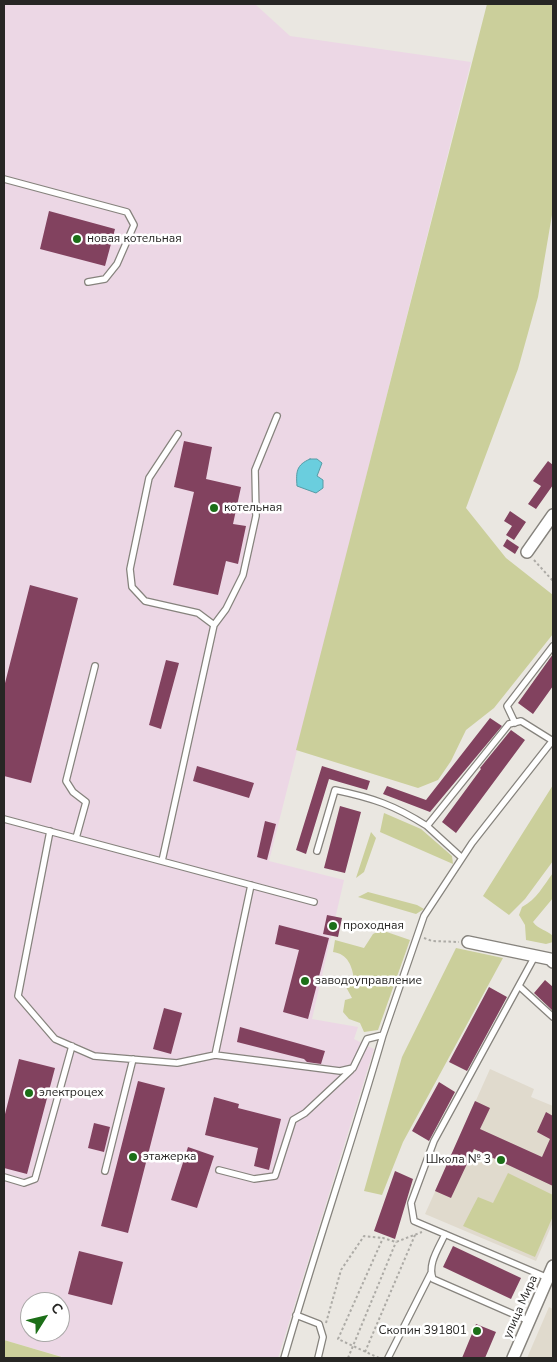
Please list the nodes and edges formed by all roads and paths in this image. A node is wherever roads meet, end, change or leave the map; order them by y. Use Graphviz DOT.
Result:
graph roads {
  1 [pos="4,179"];
  2 [pos="88,282"];
  3 [pos="277,416"];
  4 [pos="178,434"];
  5 [pos="553,515"];
  6 [pos="527,552"];
  7 [pos="553,581"];
  8 [pos="214,625"];
  9 [pos="553,646"];
  10 [pos="95,666"];
  11 [pos="515,723"];
  12 [pos="553,741"];
  13 [pos="4,818"];
  14 [pos="427,826"];
  15 [pos="50,831"];
  16 [pos="76,838"];
  17 [pos="317,852"];
  18 [pos="462,858"];
  19 [pos="162,861"];
  20 [pos="251,885"];
  21 [pos="314,902"];
  22 [pos="418,934"];
  23 [pos="468,942"];
  24 [pos="536,956"];
  25 [pos="553,962"];
  26 [pos="519,986"];
  27 [pos="553,1017"];
  28 [pos="383,1035"];
  29 [pos="72,1046"];
  30 [pos="215,1055"];
  31 [pos="133,1059"];
  32 [pos="353,1068"];
  33 [pos="219,1170"];
  34 [pos="106,1171"];
  35 [pos="4,1177"];
  36 [pos="422,1232"];
  37 [pos="445,1234"];
  38 [pos="415,1235"];
  39 [pos="383,1238"];
  40 [pos="396,1242"];
  41 [pos="553,1266"];
  42 [pos="431,1273"];
  43 [pos="548,1278"];
  44 [pos="296,1315"];
  45 [pos="529,1321"];
  46 [pos="324,1332"];
  47 [pos="338,1339"];
  48 [pos="332,1342"];
  49 [pos="352,1345"];
  50 [pos="365,1352"];
  51 [pos="284,1358"];
  52 [pos="318,1358"];
  53 [pos="348,1358"];
  54 [pos="379,1358"];
  55 [pos="388,1358"];
  56 [pos="513,1358"];
  1 -- 2 [label="lane"];
  3 -- 8 [label="lane"];
  4 -- 8 [label="lane"];
  5 -- 6 [label="street"];
  6 -- 7 [label="path"];
  8 -- 19 [label="lane"];
  9 -- 11 [label="lane"];
  10 -- 16 [label="lane"];
  11 -- 12 [label="lane"];
  11 -- 14 [label="lane"];
  12 -- 18 [label="lane"];
  13 -- 15 [label="lane"];
  14 -- 17 [label="lane"];
  14 -- 18 [label="lane"];
  15 -- 16 [label="lane"];
  15 -- 29 [label="lane"];
  16 -- 19 [label="lane"];
  18 -- 22 [label="lane"];
  19 -- 20 [label="lane"];
  20 -- 21 [label="lane"];
  20 -- 30 [label="lane"];
  22 -- 23 [label="path"];
  22 -- 28 [label="lane"];
  23 -- 24 [label="street"];
  24 -- 25 [label="street"];
  24 -- 26 [label="lane"];
  26 -- 27 [label="lane"];
  26 -- 37 [label="lane"];
  28 -- 32 [label="lane"];
  28 -- 44 [label="lane"];
  29 -- 31 [label="lane"];
  29 -- 35 [label="lane"];
  30 -- 31 [label="lane"];
  30 -- 32 [label="lane"];
  31 -- 34 [label="lane"];
  32 -- 33 [label="lane"];
  36 -- 38 [label="path"];
  37 -- 42 [label="lane"];
  37 -- 43 [label="lane"];
  38 -- 40 [label="path"];
  38 -- 50 [label="path"];
  39 -- 40 [label="path"];
  39 -- 46 [label="path"];
  39 -- 47 [label="path"];
  40 -- 49 [label="path"];
  41 -- 43 [label="street, улица Мира"];
  42 -- 45 [label="lane"];
  42 -- 55 [label="lane"];
  43 -- 45 [label="street, улица Мира"];
  44 -- 51 [label="lane"];
  44 -- 52 [label="lane"];
  45 -- 56 [label="street, улица Мира"];
  47 -- 48 [label="path"];
  47 -- 49 [label="path"];
  49 -- 50 [label="path"];
  49 -- 53 [label="path"];
  50 -- 54 [label="path"];
}
